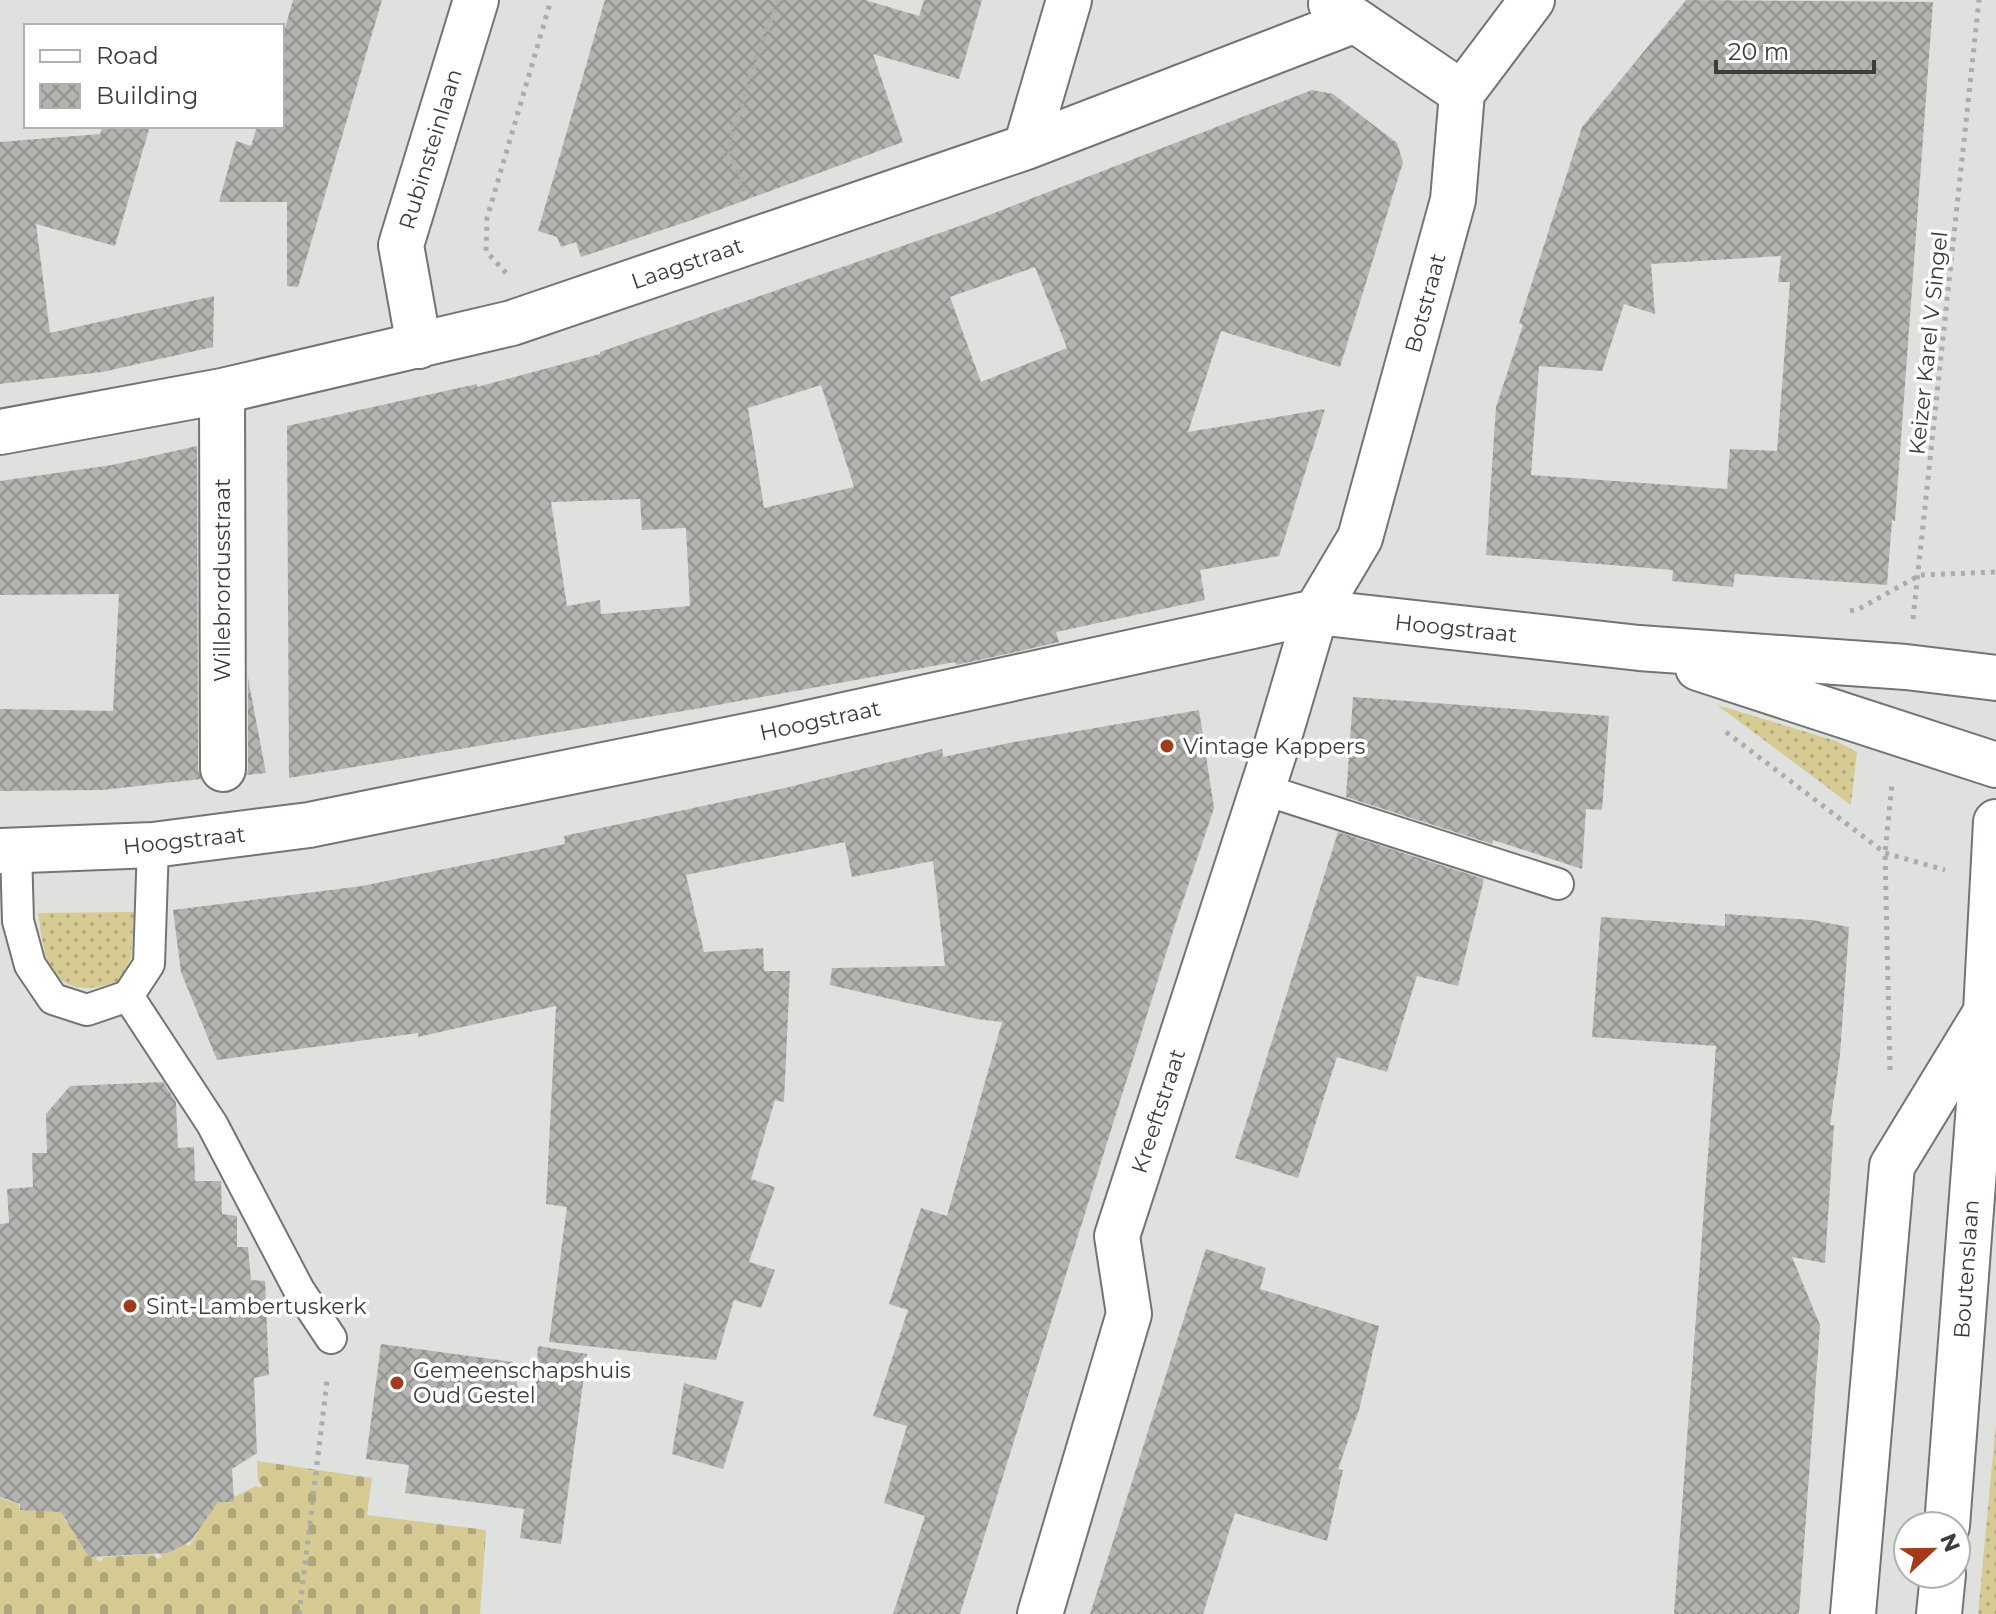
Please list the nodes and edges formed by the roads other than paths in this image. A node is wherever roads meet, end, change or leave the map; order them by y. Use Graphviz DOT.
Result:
graph roads {
  1 [pos="476,0"];
  2 [pos="1069,0"];
  3 [pos="1532,0"];
  4 [pos="1339,10"];
  5 [pos="1462,93"];
  6 [pos="1026,147"];
  7 [pos="419,346"];
  8 [pos="222,391"];
  9 [pos="0,432"];
  10 [pos="1316,612"];
  11 [pos="1639,648"];
  12 [pos="1996,678"];
  13 [pos="1996,765"];
  14 [pos="223,769"];
  15 [pos="1262,789"];
  16 [pos="1996,822"];
  17 [pos="153,845"];
  18 [pos="8,851"];
  19 [pos="1558,884"];
  20 [pos="128,996"];
  21 [pos="1986,1012"];
  22 [pos="331,1338"];
  23 [pos="1948,1510"];
  24 [pos="1941,1590"];
  25 [pos="1040,1614"];
  26 [pos="1853,1614"];
  27 [pos="1939,1614"];
  1 -- 7 [label="street, Rubinsteinlaan"];
  2 -- 6 [label="street"];
  3 -- 5 [label="street"];
  4 -- 5 [label="street"];
  4 -- 6 [label="street, Laagstraat"];
  5 -- 10 [label="street, Botstraat"];
  6 -- 7 [label="street, Laagstraat"];
  7 -- 8 [label="street, Laagstraat"];
  8 -- 9 [label="street, Laagstraat"];
  8 -- 14 [label="street, Willebrordusstraat"];
  10 -- 11 [label="street, Hoogstraat"];
  10 -- 15 [label="street, Kreeftstraat"];
  10 -- 17 [label="street, Hoogstraat"];
  11 -- 12 [label="street, Hoogstraat"];
  11 -- 13 [label="street, Hoogstraat"];
  15 -- 19 [label="lane"];
  15 -- 25 [label="street, Kreeftstraat"];
  16 -- 21 [label="street, Boutenslaan"];
  17 -- 18 [label="street, Hoogstraat"];
  17 -- 20 [label="lane"];
  18 -- 20 [label="lane"];
  20 -- 22 [label="lane"];
  21 -- 23 [label="street, Boutenslaan"];
  21 -- 26 [label="street, Boutenslaan"];
  24 -- 27 [label="street"];
}
